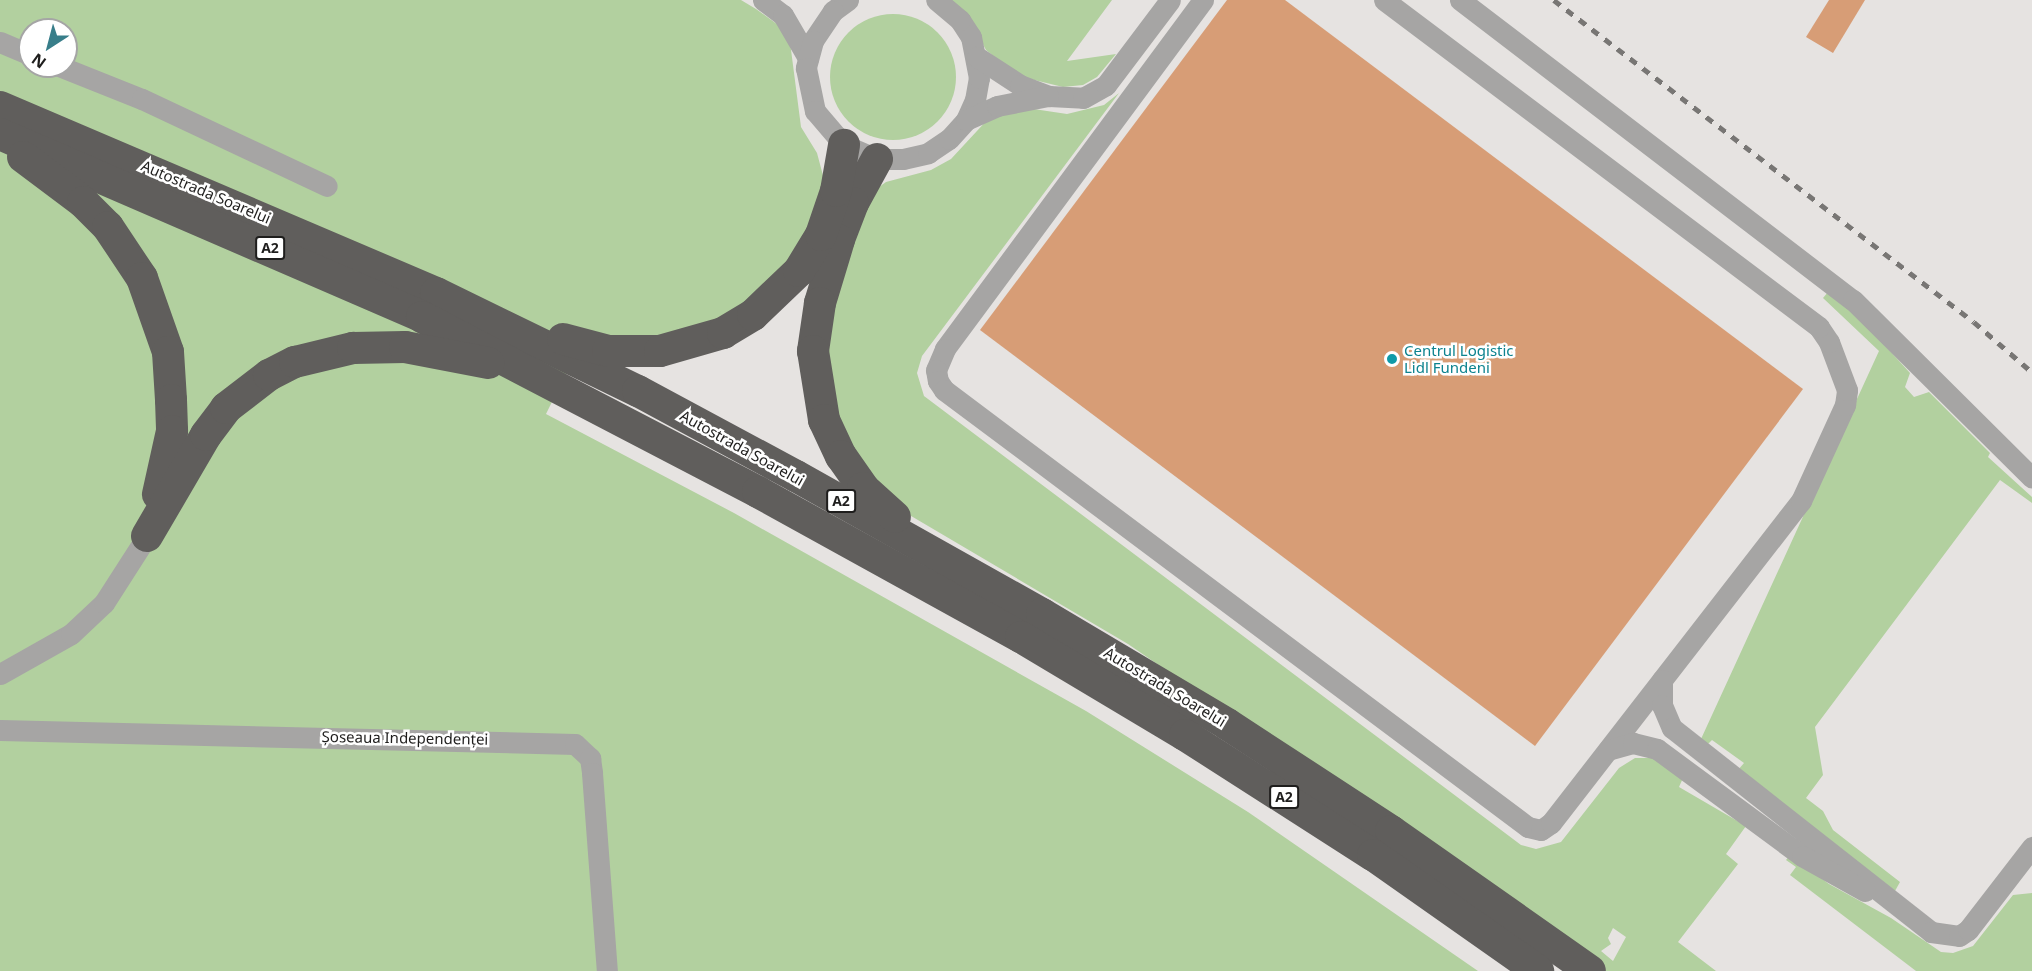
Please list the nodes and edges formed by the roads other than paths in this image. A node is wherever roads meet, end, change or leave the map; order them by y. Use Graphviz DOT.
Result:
graph roads {
  1 [pos="763,0"];
  2 [pos="936,0"];
  3 [pos="1170,0"];
  4 [pos="1203,0"];
  5 [pos="1384,0"];
  6 [pos="1460,0"];
  7 [pos="840,6"];
  8 [pos="783,15"];
  9 [pos="0,42"];
  10 [pos="18,49"];
  11 [pos="977,57"];
  12 [pos="808,58"];
  13 [pos="78,74"];
  14 [pos="1048,96"];
  15 [pos="0,107"];
  16 [pos="966,120"];
  17 [pos="0,134"];
  18 [pos="0,139"];
  19 [pos="844,145"];
  20 [pos="877,159"];
  21 [pos="327,186"];
  22 [pos="436,293"];
  23 [pos="536,373"];
  24 [pos="2032,478"];
  25 [pos="147,536"];
  26 [pos="1042,614"];
  27 [pos="0,674"];
  28 [pos="1662,680"];
  29 [pos="0,730"];
  30 [pos="1608,750"];
  31 [pos="2032,847"];
  32 [pos="1902,911"];
  33 [pos="607,971"];
  34 [pos="1538,971"];
  35 [pos="1590,971"];
  1 -- 8 [label="street"];
  2 -- 11 [label="street"];
  3 -- 14 [label="street"];
  4 -- 30 [label="street"];
  5 -- 28 [label="street"];
  6 -- 24 [label="street"];
  7 -- 8 [label="street"];
  7 -- 12 [label="street"];
  8 -- 12 [label="street"];
  9 -- 10 [label="street"];
  11 -- 14 [label="street"];
  11 -- 16 [label="street"];
  12 -- 19 [label="street"];
  13 -- 21 [label="street"];
  14 -- 16 [label="street"];
  15 -- 22 [label="highway, Autostrada Soarelui / A2"];
  16 -- 20 [label="street"];
  17 -- 23 [label="highway, Autostrada Soarelui / A2"];
  18 -- 25 [label="highway"];
  19 -- 20 [label="street"];
  19 -- 22 [label="highway"];
  20 -- 26 [label="highway"];
  22 -- 26 [label="highway, Autostrada Soarelui / A2"];
  23 -- 25 [label="highway"];
  23 -- 34 [label="highway, Autostrada Soarelui / A2"];
  25 -- 27 [label="street"];
  26 -- 35 [label="highway, Autostrada Soarelui / A2"];
  28 -- 30 [label="street"];
  28 -- 32 [label="street"];
  29 -- 33 [label="street, Șoseaua Independenței"];
  30 -- 32 [label="street"];
  31 -- 32 [label="street"];
}
